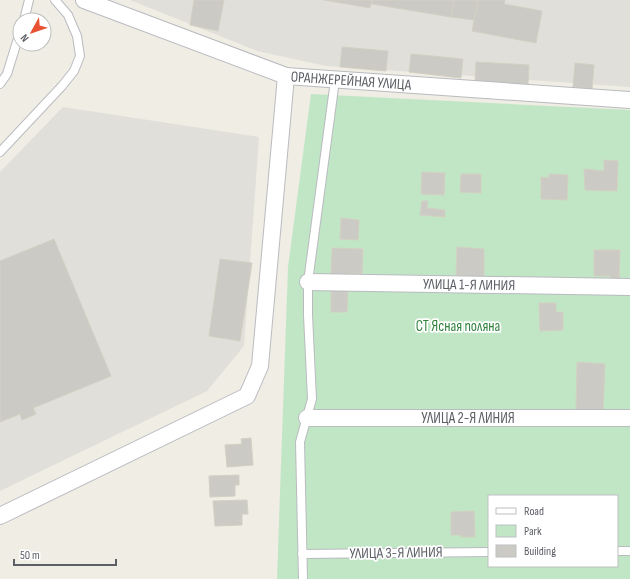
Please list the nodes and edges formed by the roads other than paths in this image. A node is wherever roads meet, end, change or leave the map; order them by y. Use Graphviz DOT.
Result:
graph roads {
  1 [pos="29,0"];
  2 [pos="55,0"];
  3 [pos="84,0"];
  4 [pos="26,12"];
  5 [pos="14,52"];
  6 [pos="286,76"];
  7 [pos="336,80"];
  8 [pos="0,84"];
  9 [pos="630,100"];
  10 [pos="0,152"];
  11 [pos="308,282"];
  12 [pos="630,288"];
  13 [pos="307,418"];
  14 [pos="630,418"];
  15 [pos="0,516"];
  16 [pos="630,550"];
  17 [pos="618,551"];
  18 [pos="488,552"];
  19 [pos="302,554"];
  20 [pos="303,579"];
  1 -- 4 [label="lane"];
  2 -- 10 [label="lane"];
  3 -- 6 [label="street, ОРАНЖЕРЕЙНАЯ УЛИЦА"];
  5 -- 8 [label="lane"];
  6 -- 7 [label="street, ОРАНЖЕРЕЙНАЯ УЛИЦА"];
  6 -- 15 [label="street"];
  7 -- 9 [label="street, ОРАНЖЕРЕЙНАЯ УЛИЦА"];
  7 -- 11 [label="lane"];
  11 -- 12 [label="street, УЛИЦА 1-Я ЛИНИЯ"];
  11 -- 13 [label="lane"];
  13 -- 14 [label="street, УЛИЦА 2-Я ЛИНИЯ"];
  13 -- 19 [label="lane"];
  16 -- 17 [label="lane"];
  18 -- 19 [label="lane, УЛИЦА 3-Я ЛИНИЯ"];
  19 -- 20 [label="lane"];
}
